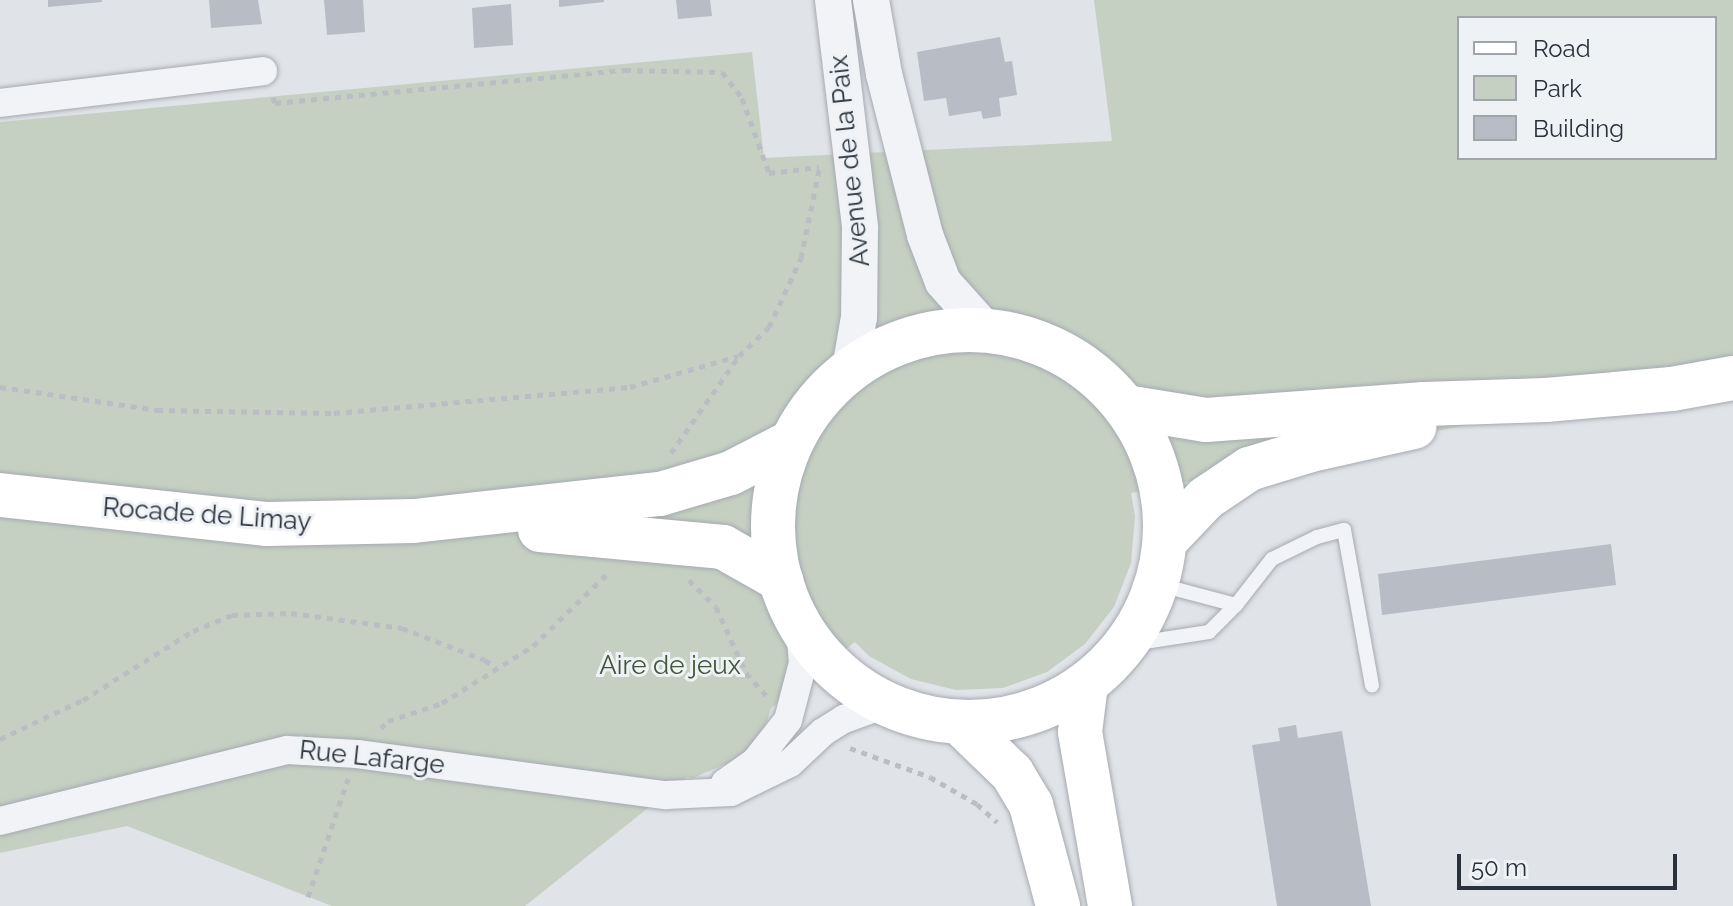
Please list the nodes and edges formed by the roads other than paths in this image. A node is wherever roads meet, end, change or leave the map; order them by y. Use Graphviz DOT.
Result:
graph roads {
  1 [pos="833,0"];
  2 [pos="871,0"];
  3 [pos="263,71"];
  4 [pos="0,103"];
  5 [pos="986,330"];
  6 [pos="850,369"];
  7 [pos="1733,378"];
  8 [pos="1546,400"];
  9 [pos="1126,407"];
  10 [pos="791,442"];
  11 [pos="0,495"];
  12 [pos="414,521"];
  13 [pos="1165,541"];
  14 [pos="781,580"];
  15 [pos="1157,584"];
  16 [pos="1236,605"];
  17 [pos="800,625"];
  18 [pos="1125,645"];
  19 [pos="1086,684"];
  20 [pos="1372,685"];
  21 [pos="886,704"];
  22 [pos="959,722"];
  23 [pos="703,796"];
  24 [pos="0,821"];
  25 [pos="1059,900"];
  26 [pos="1110,906"];
  1 -- 6 [label="street, Avenue de la Paix"];
  2 -- 5 [label="street, Avenue de la Paix"];
  3 -- 4 [label="street"];
  5 -- 6 [label="main road"];
  5 -- 9 [label="main road"];
  6 -- 10 [label="main road"];
  7 -- 8 [label="main road"];
  8 -- 9 [label="main road"];
  8 -- 13 [label="main road"];
  9 -- 13 [label="main road"];
  10 -- 12 [label="main road, Rocade de Limay"];
  10 -- 14 [label="main road"];
  11 -- 12 [label="main road, Rocade de Limay"];
  12 -- 14 [label="main road, Rocade de Limay"];
  13 -- 15 [label="main road"];
  14 -- 17 [label="main road"];
  15 -- 16 [label="lane"];
  15 -- 18 [label="main road"];
  16 -- 18 [label="lane"];
  16 -- 20 [label="lane"];
  17 -- 21 [label="main road"];
  17 -- 23 [label="street"];
  18 -- 19 [label="main road"];
  19 -- 22 [label="main road"];
  19 -- 26 [label="main road"];
  21 -- 22 [label="main road"];
  21 -- 23 [label="street, Rue Lafarge"];
  22 -- 25 [label="main road"];
  23 -- 24 [label="street, Rue Lafarge"];
}
